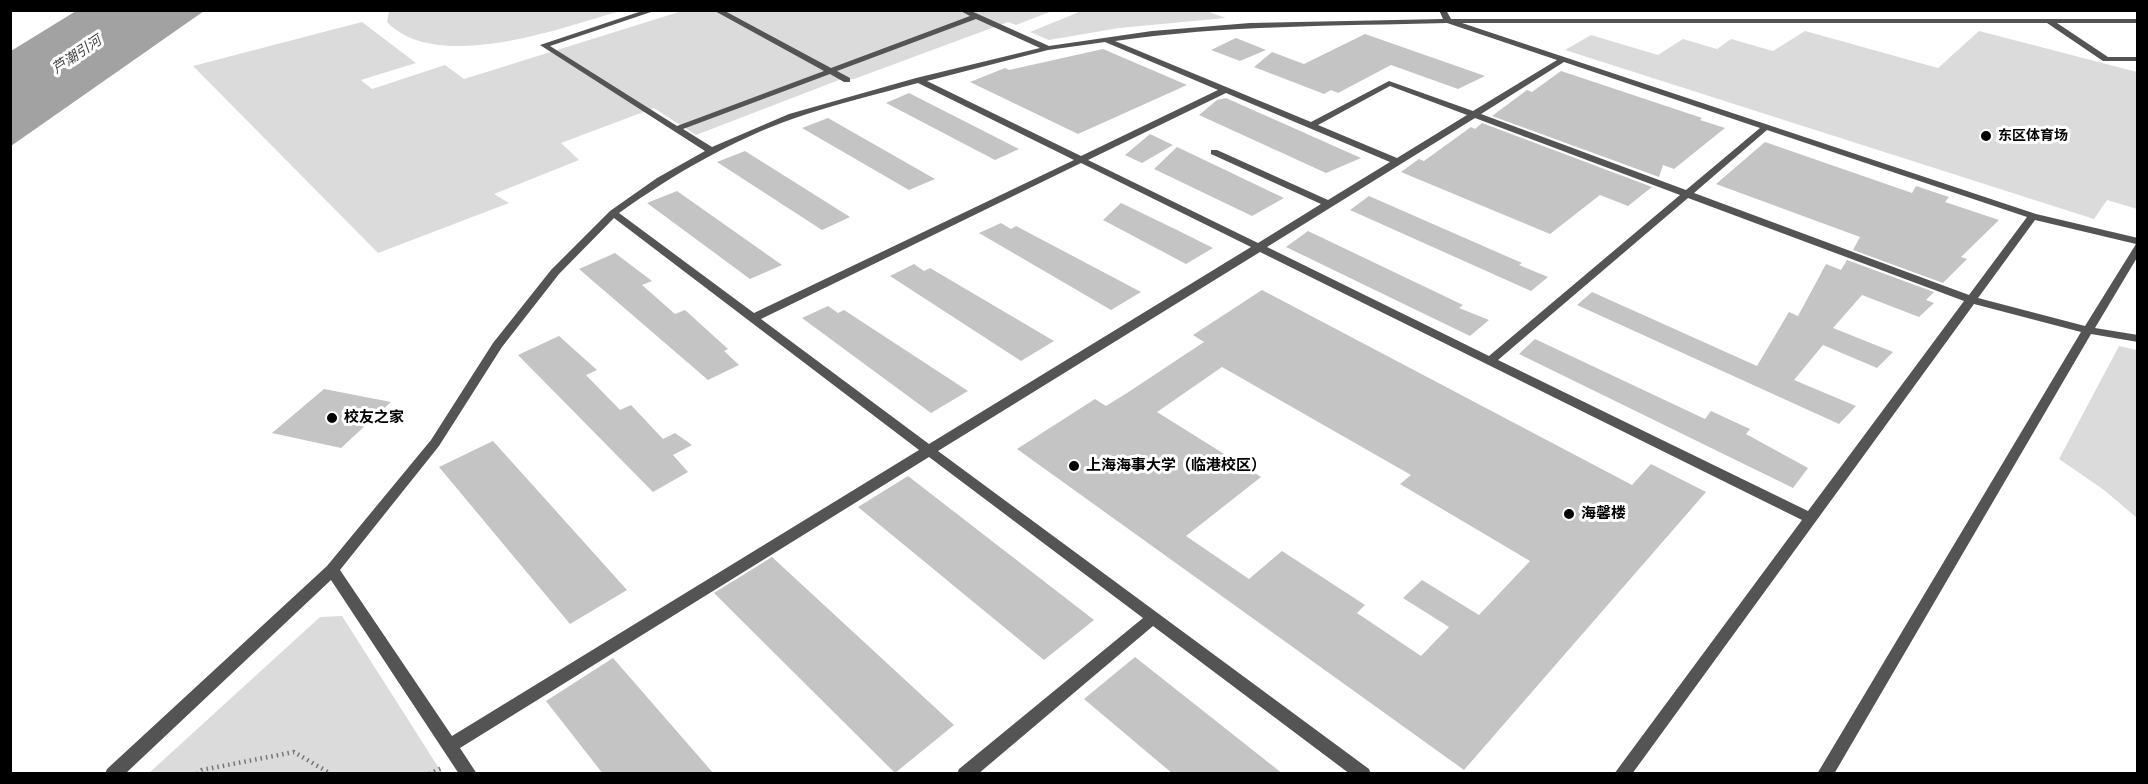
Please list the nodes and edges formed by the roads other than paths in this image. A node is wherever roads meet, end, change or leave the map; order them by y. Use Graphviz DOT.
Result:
graph roads {
  1 [pos="654,10"];
  2 [pos="716,10"];
  3 [pos="962,10"];
  4 [pos="1442,10"];
  5 [pos="975,16"];
  6 [pos="1448,21"];
  7 [pos="2049,21"];
  8 [pos="2138,21"];
  9 [pos="1105,40"];
  10 [pos="1048,48"];
  11 [pos="2138,59"];
  12 [pos="1562,61"];
  13 [pos="830,70"];
  14 [pos="847,80"];
  15 [pos="919,80"];
  16 [pos="1226,90"];
  17 [pos="1473,115"];
  18 [pos="1311,126"];
  19 [pos="1766,127"];
  20 [pos="676,129"];
  21 [pos="711,151"];
  22 [pos="1214,152"];
  23 [pos="1080,160"];
  24 [pos="1396,161"];
  25 [pos="1688,194"];
  26 [pos="1328,204"];
  27 [pos="613,213"];
  28 [pos="2033,216"];
  29 [pos="2138,243"];
  30 [pos="1259,247"];
  31 [pos="1971,300"];
  32 [pos="753,318"];
  33 [pos="2087,330"];
  34 [pos="2138,339"];
  35 [pos="1491,361"];
  36 [pos="929,451"];
  37 [pos="1810,518"];
  38 [pos="332,570"];
  39 [pos="1153,618"];
  40 [pos="451,745"];
  41 [pos="113,774"];
  42 [pos="469,774"];
  43 [pos="965,774"];
  44 [pos="1364,774"];
  45 [pos="1622,774"];
  46 [pos="1825,774"];
  1 -- 20 [label="lane"];
  2 -- 13 [label="lane"];
  3 -- 5 [label="lane"];
  4 -- 6 [label="lane"];
  5 -- 10 [label="lane"];
  5 -- 13 [label="lane"];
  6 -- 7 [label="lane"];
  6 -- 9 [label="lane"];
  6 -- 12 [label="lane"];
  7 -- 8 [label="lane"];
  7 -- 11 [label="lane"];
  9 -- 10 [label="lane"];
  9 -- 16 [label="lane"];
  10 -- 15 [label="lane"];
  12 -- 17 [label="lane"];
  12 -- 19 [label="lane"];
  13 -- 14 [label="lane"];
  13 -- 20 [label="lane"];
  15 -- 21 [label="lane"];
  15 -- 23 [label="lane"];
  16 -- 18 [label="lane"];
  16 -- 23 [label="lane"];
  17 -- 18 [label="lane"];
  17 -- 24 [label="lane"];
  17 -- 25 [label="lane"];
  18 -- 24 [label="lane"];
  19 -- 25 [label="lane"];
  19 -- 28 [label="lane"];
  20 -- 21 [label="lane"];
  21 -- 27 [label="lane"];
  22 -- 26 [label="lane"];
  23 -- 30 [label="lane"];
  23 -- 32 [label="lane"];
  24 -- 26 [label="lane"];
  25 -- 31 [label="lane"];
  25 -- 35 [label="lane"];
  26 -- 30 [label="lane"];
  27 -- 32 [label="lane"];
  27 -- 38 [label="lane"];
  28 -- 29 [label="lane"];
  28 -- 31 [label="lane"];
  29 -- 33 [label="lane"];
  30 -- 35 [label="lane"];
  30 -- 36 [label="lane"];
  31 -- 33 [label="lane"];
  31 -- 37 [label="lane"];
  32 -- 36 [label="lane"];
  33 -- 34 [label="lane"];
  33 -- 46 [label="lane"];
  35 -- 37 [label="lane"];
  36 -- 39 [label="lane"];
  36 -- 40 [label="lane"];
  37 -- 45 [label="lane"];
  38 -- 40 [label="lane"];
  38 -- 41 [label="lane"];
  39 -- 43 [label="lane"];
  39 -- 44 [label="lane"];
  40 -- 42 [label="lane"];
}
